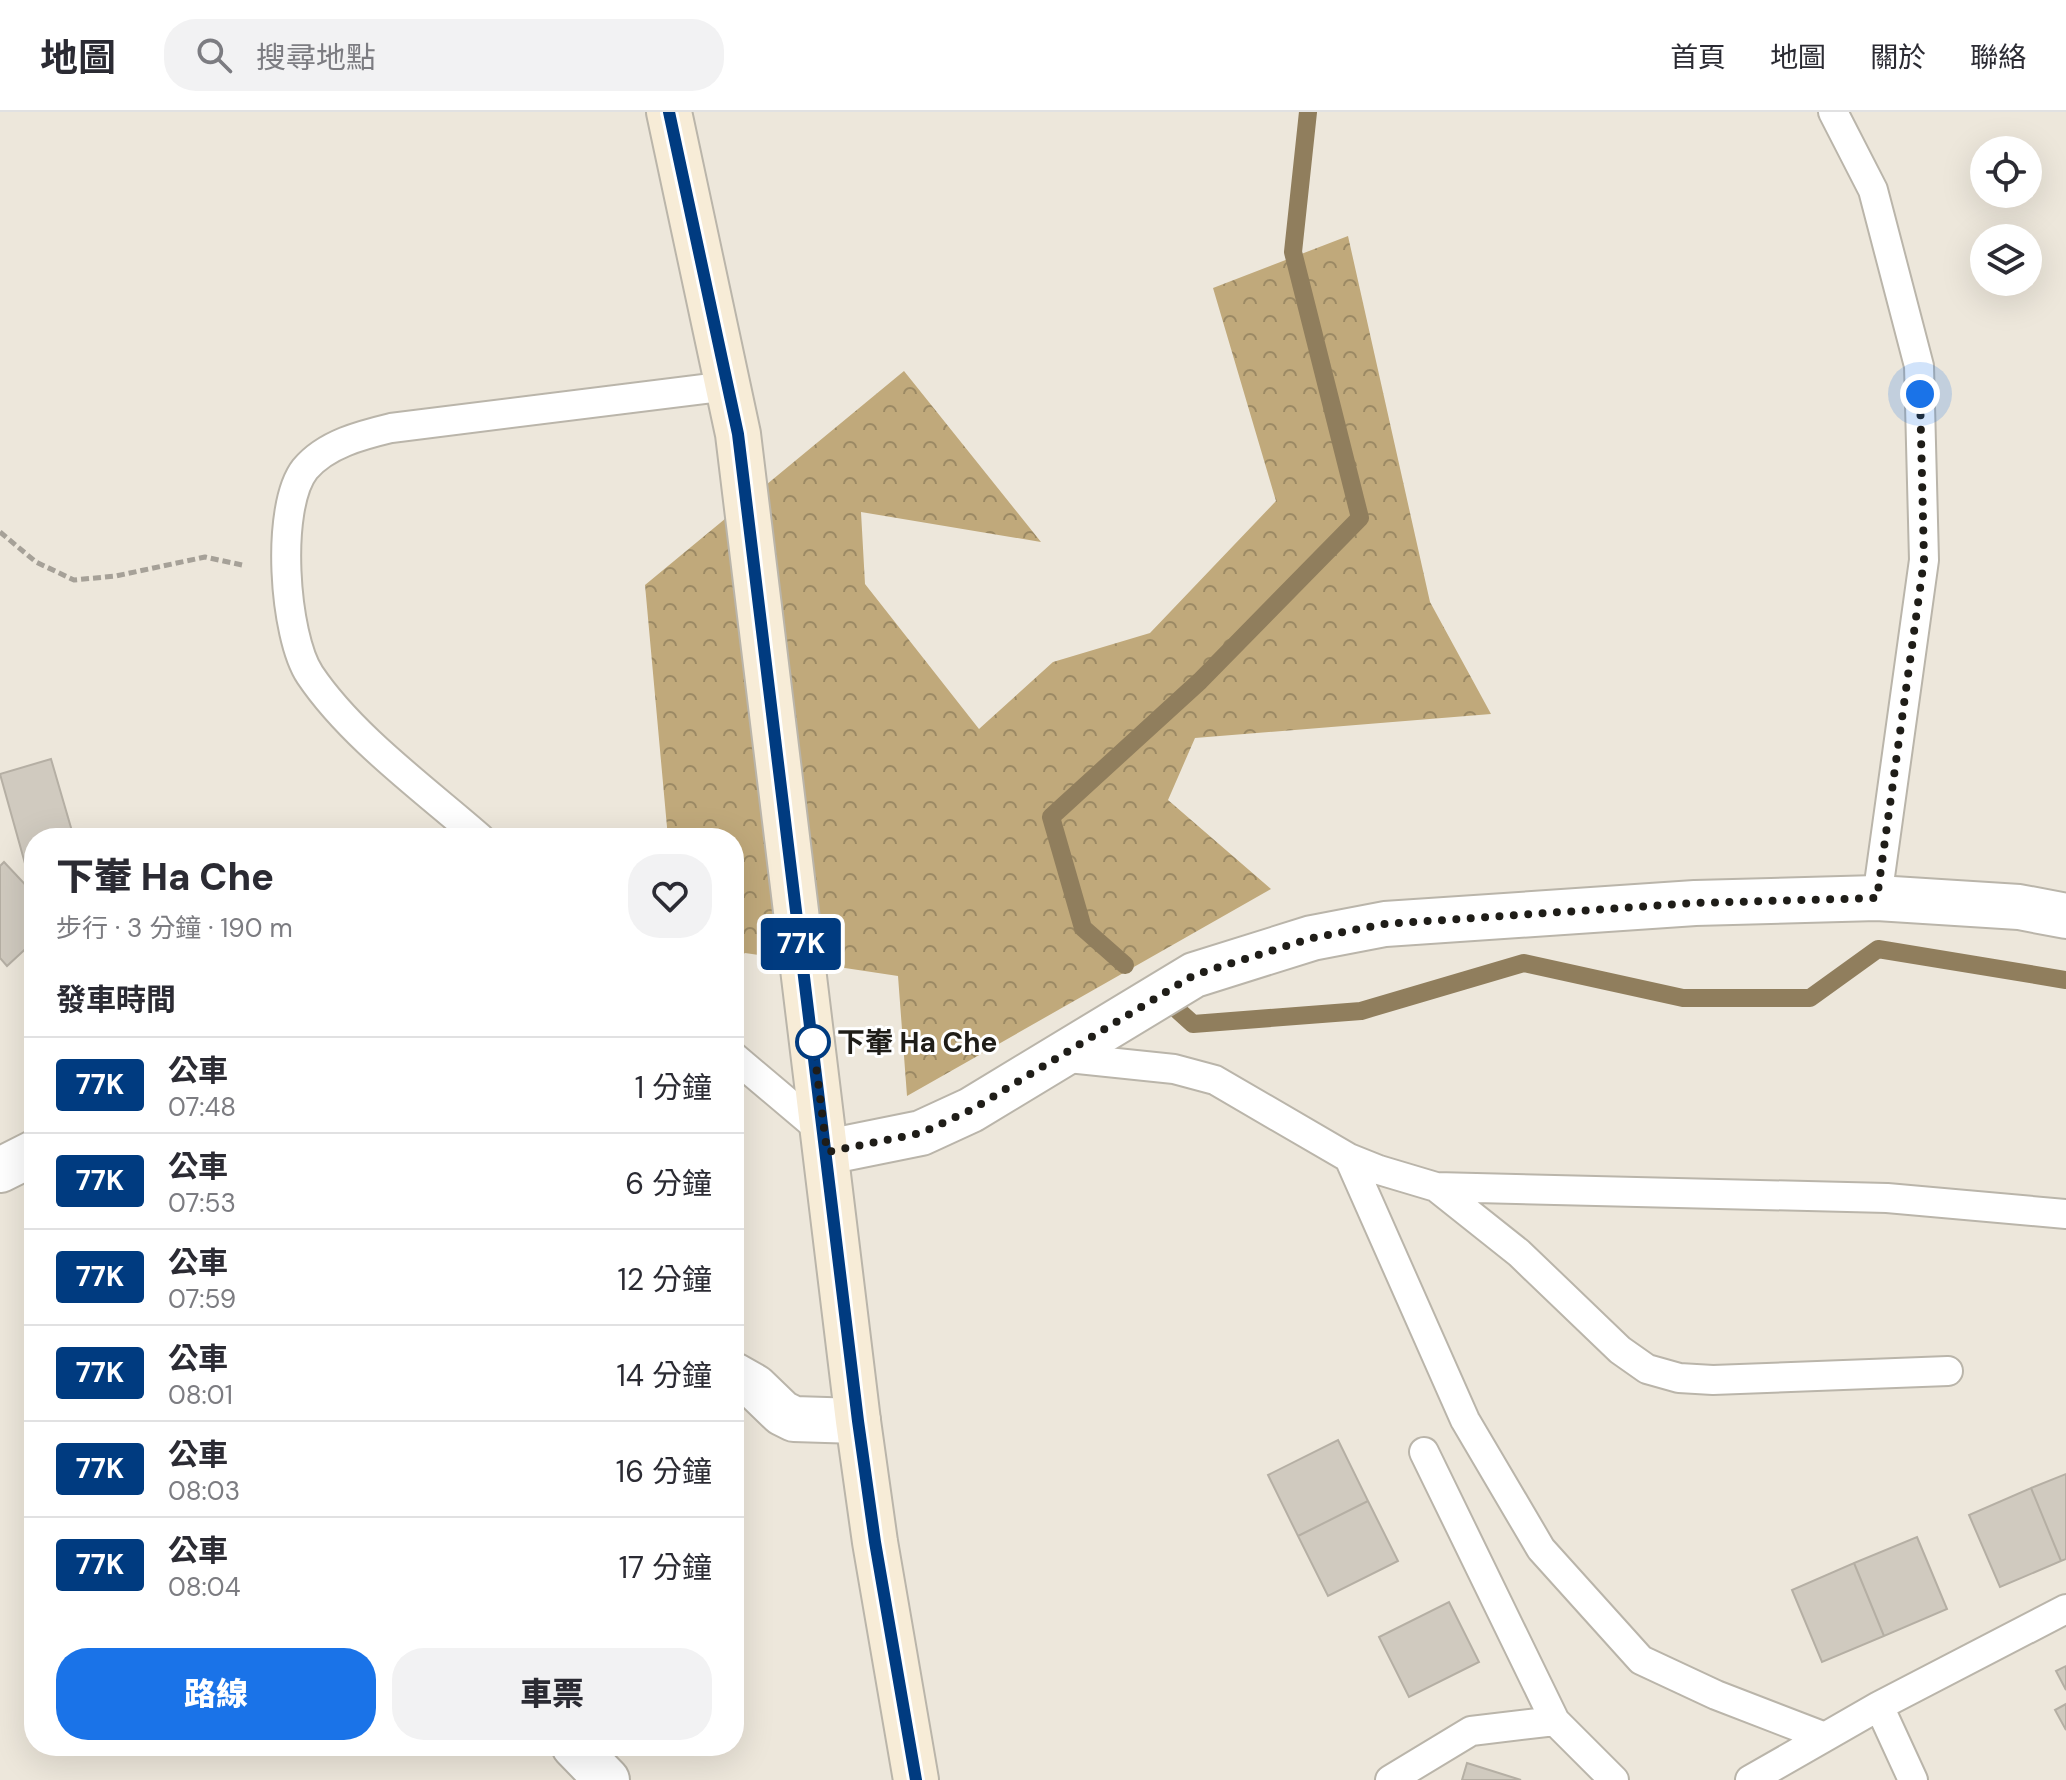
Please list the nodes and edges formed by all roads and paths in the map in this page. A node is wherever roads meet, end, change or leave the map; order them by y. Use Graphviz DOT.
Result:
graph roads {
  1 [pos="669,112"];
  2 [pos="1833,112"];
  3 [pos="728,386"];
  4 [pos="0,532"];
  5 [pos="286,576"];
  6 [pos="469,828"];
  7 [pos="1877,898"];
  8 [pos="2066,916"];
  9 [pos="1058,1057"];
  10 [pos="744,1066"];
  11 [pos="826,1142"];
  12 [pos="24,1158"];
  13 [pos="1349,1158"];
  14 [pos="0,1170"];
  15 [pos="1436,1187"];
  16 [pos="2066,1214"];
  17 [pos="1948,1371"];
  18 [pos="744,1381"];
  19 [pos="858,1421"];
  20 [pos="1424,1452"];
  21 [pos="2066,1609"];
  22 [pos="1879,1706"];
  23 [pos="1555,1721"];
  24 [pos="1825,1737"];
  25 [pos="584,1756"];
  26 [pos="607,1780"];
  27 [pos="916,1780"];
  28 [pos="1390,1780"];
  29 [pos="1614,1780"];
  30 [pos="1750,1780"];
  31 [pos="1913,1780"];
  1 -- 3 [label="main road"];
  2 -- 7 [label="lane"];
  3 -- 5 [label="lane"];
  3 -- 11 [label="main road"];
  4 -- 5 [label="path"];
  5 -- 6 [label="lane"];
  7 -- 8 [label="street"];
  7 -- 9 [label="street"];
  9 -- 11 [label="street"];
  9 -- 13 [label="lane"];
  10 -- 11 [label="lane"];
  11 -- 19 [label="main road"];
  12 -- 14 [label="street"];
  13 -- 15 [label="lane"];
  13 -- 24 [label="lane"];
  15 -- 16 [label="lane"];
  15 -- 17 [label="lane"];
  18 -- 19 [label="street"];
  19 -- 27 [label="main road"];
  20 -- 23 [label="lane"];
  21 -- 22 [label="lane"];
  22 -- 24 [label="lane"];
  22 -- 31 [label="lane"];
  23 -- 28 [label="lane"];
  23 -- 29 [label="lane"];
  24 -- 30 [label="lane"];
  25 -- 26 [label="street"];
}
